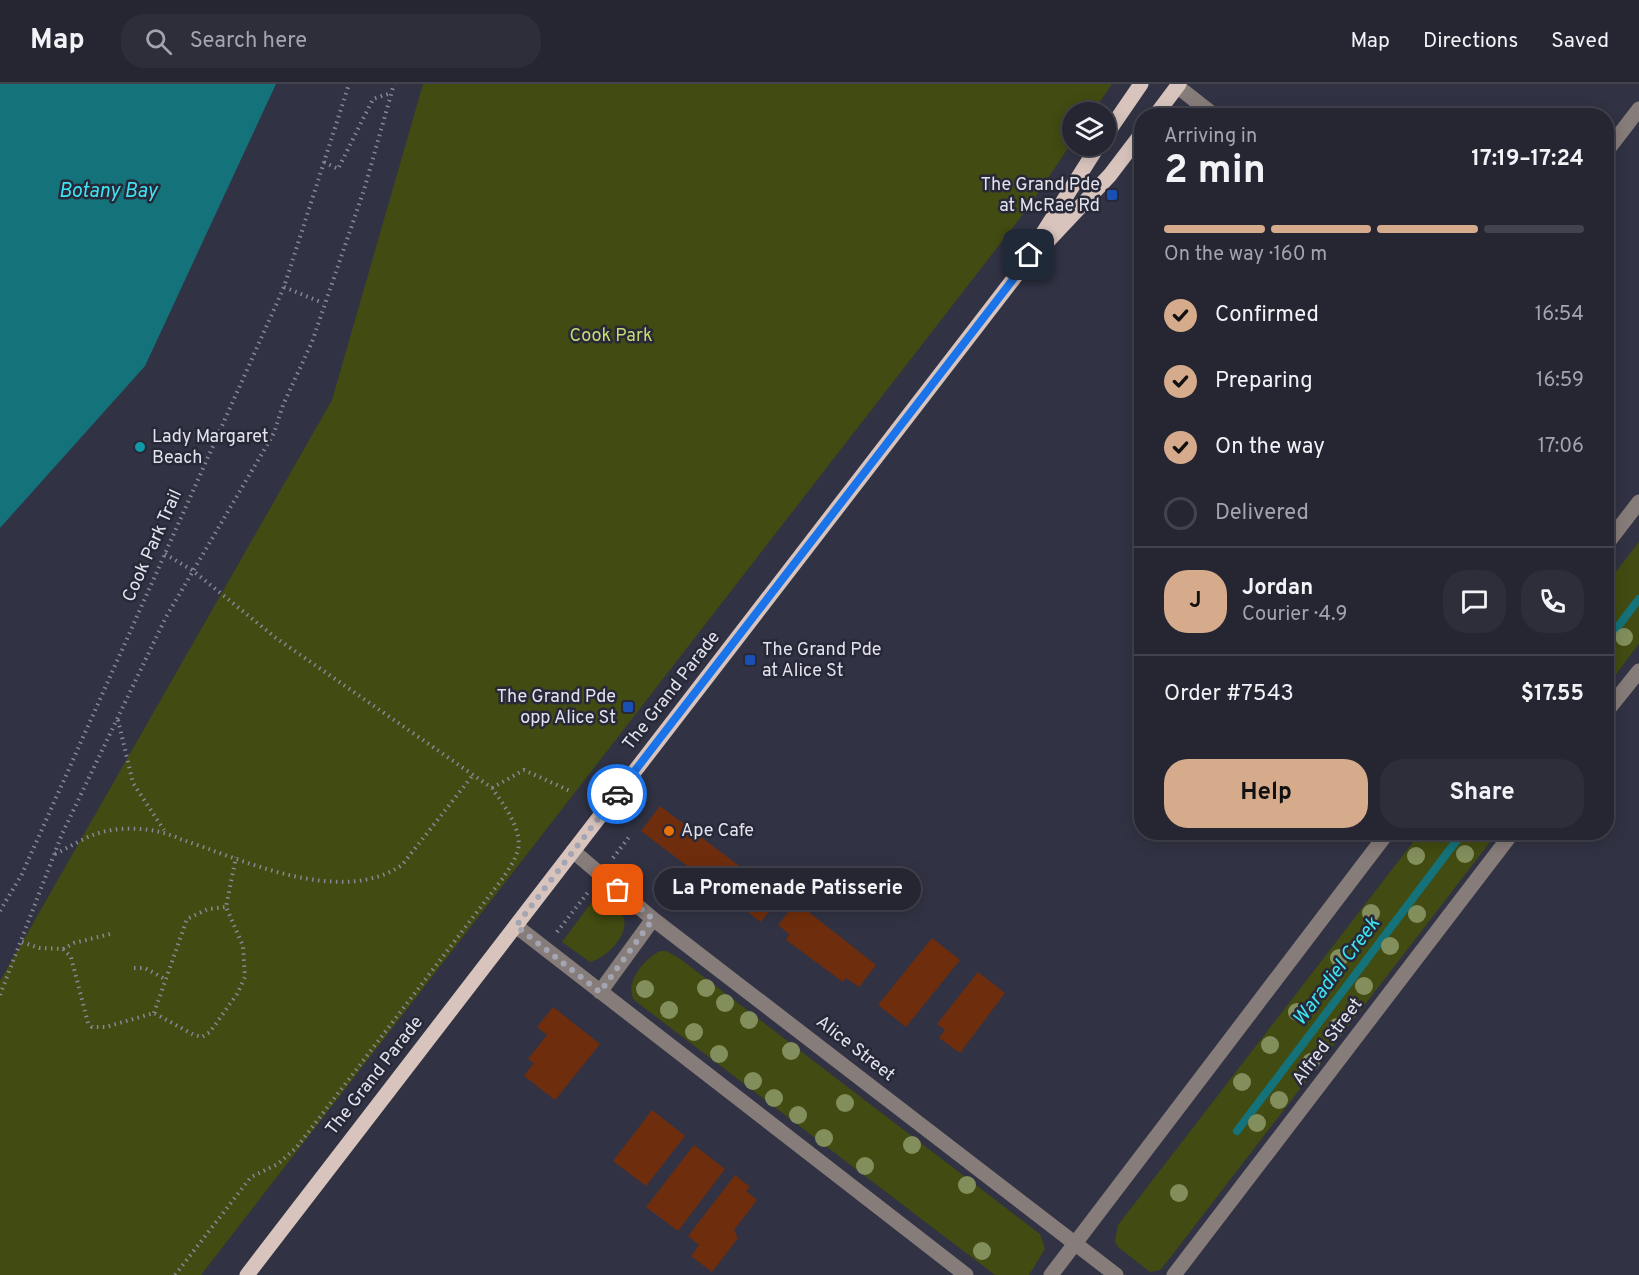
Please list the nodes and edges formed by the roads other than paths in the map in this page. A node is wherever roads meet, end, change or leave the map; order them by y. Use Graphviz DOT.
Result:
graph roads {
  1 [pos="1141,84"];
  2 [pos="1178,85"];
  3 [pos="1161,108"];
  4 [pos="1205,108"];
  5 [pos="1639,110"];
  6 [pos="1116,120"];
  7 [pos="1614,142"];
  8 [pos="1134,143"];
  9 [pos="1092,156"];
  10 [pos="1018,273"];
  11 [pos="1639,502"];
  12 [pos="1614,535"];
  13 [pos="1639,671"];
  14 [pos="1614,702"];
  15 [pos="1382,840"];
  16 [pos="1507,840"];
  17 [pos="573,851"];
  18 [pos="653,919"];
  19 [pos="516,926"];
  20 [pos="600,992"];
  21 [pos="1075,1244"];
  22 [pos="247,1275"];
  23 [pos="966,1275"];
  24 [pos="1051,1275"];
  25 [pos="1116,1275"];
  26 [pos="1174,1275"];
  1 -- 6 [label="main road"];
  2 -- 3 [label="main road"];
  2 -- 4 [label="street"];
  5 -- 7 [label="street"];
  8 -- 10 [label="main road, The Grand Parade"];
  9 -- 10 [label="main road, The Grand Parade"];
  10 -- 17 [label="main road, The Grand Parade"];
  11 -- 12 [label="street"];
  13 -- 14 [label="street"];
  15 -- 21 [label="street"];
  16 -- 26 [label="street, Alfred Street"];
  17 -- 18 [label="street, Alice Street"];
  17 -- 19 [label="main road, The Grand Parade"];
  18 -- 20 [label="street"];
  18 -- 21 [label="street, Alice Street"];
  19 -- 20 [label="street"];
  19 -- 22 [label="main road, The Grand Parade"];
  20 -- 23 [label="street"];
  21 -- 24 [label="street"];
  21 -- 25 [label="street, Alice Street"];
}
